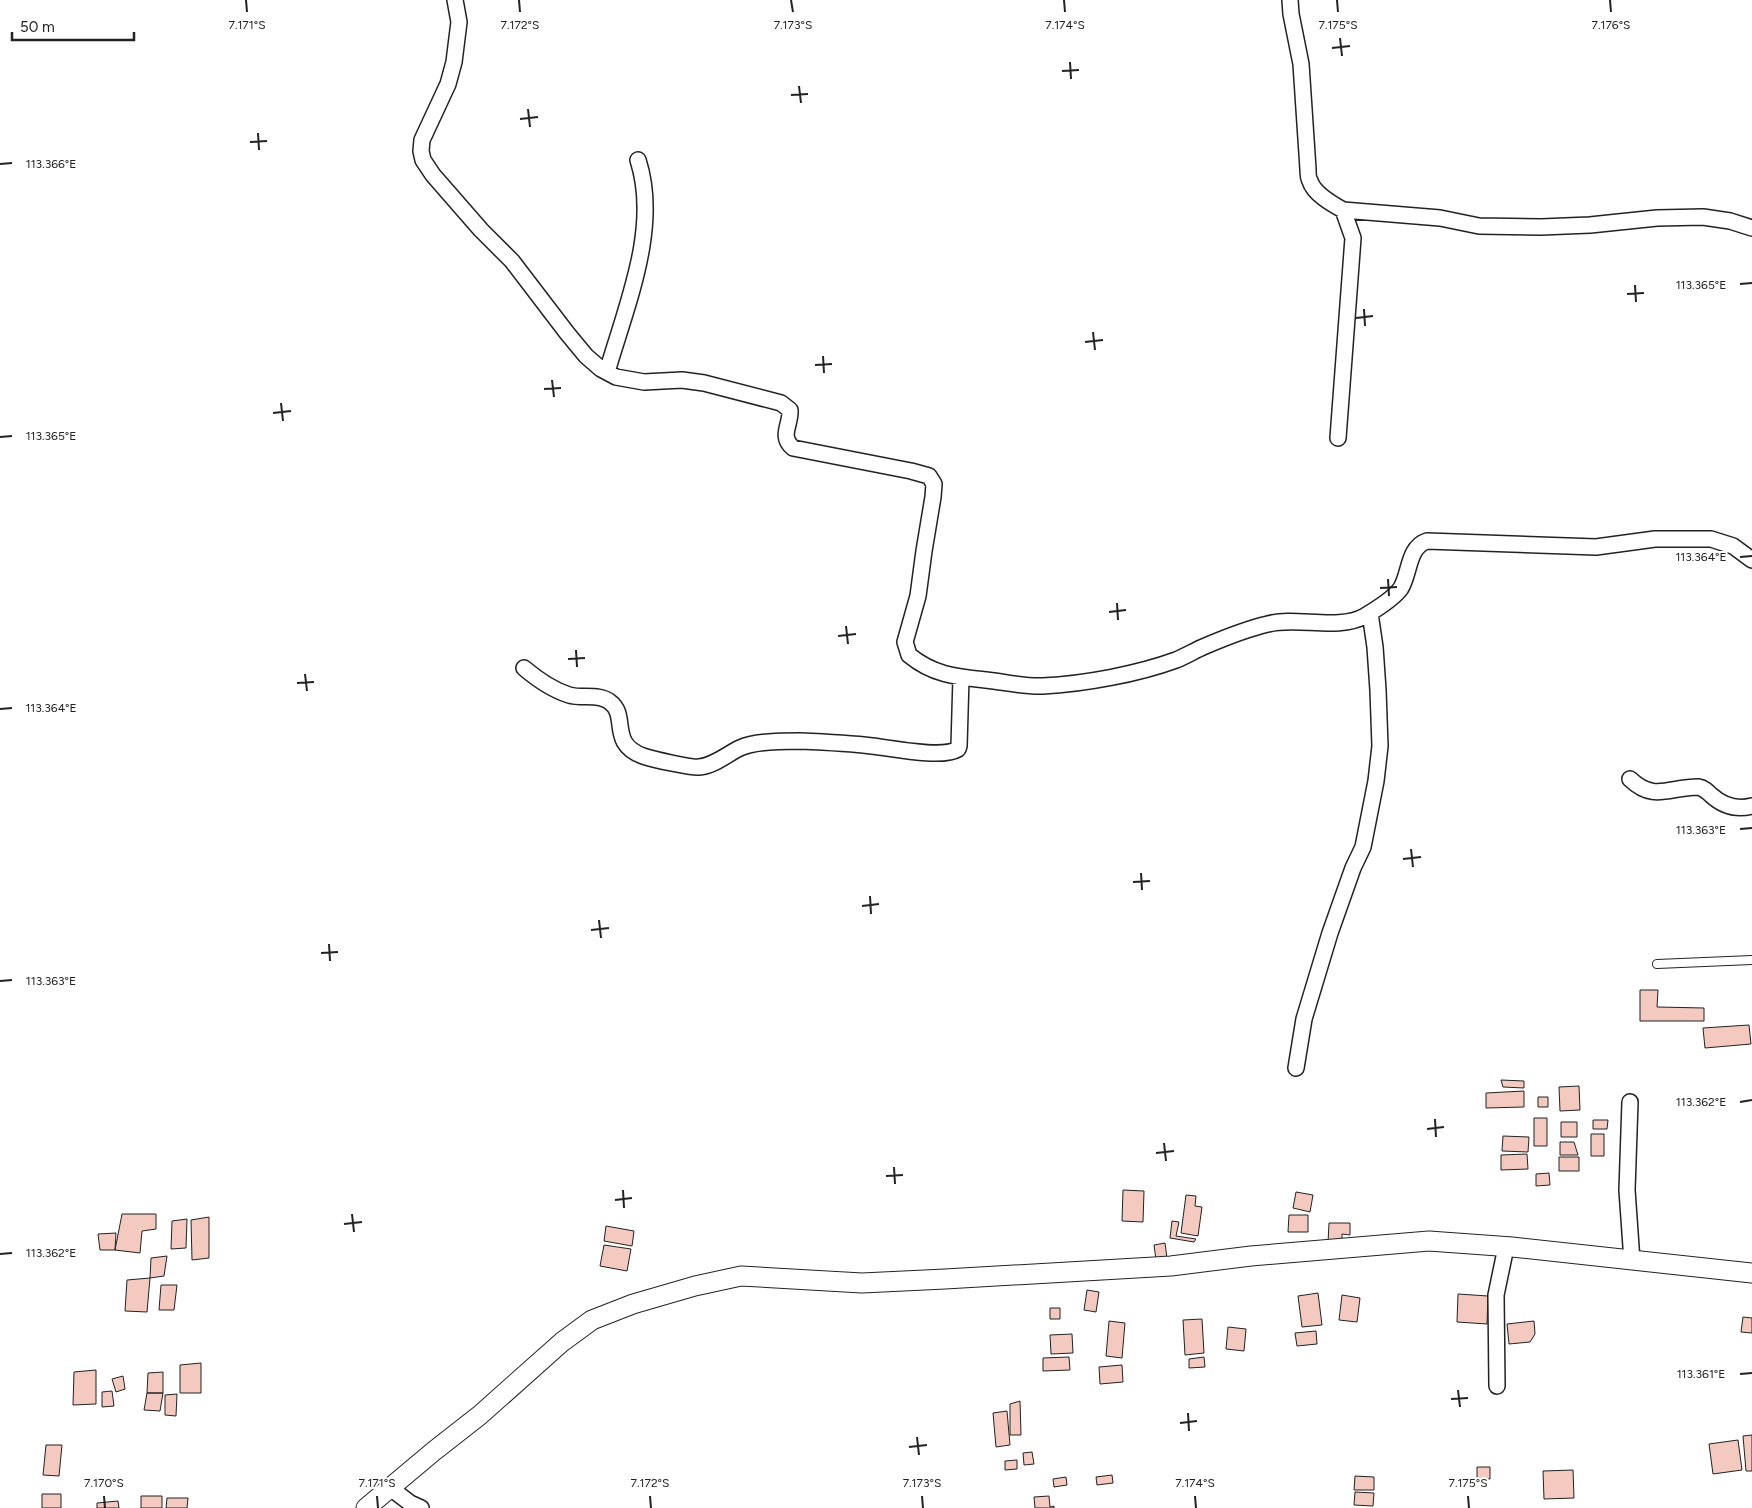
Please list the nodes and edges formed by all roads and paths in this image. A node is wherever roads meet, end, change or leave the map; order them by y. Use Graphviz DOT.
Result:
graph roads {
  1 [pos="455,0"];
  2 [pos="1290,0"];
  3 [pos="638,160"];
  4 [pos="1343,210"];
  5 [pos="1752,228"];
  6 [pos="607,372"];
  7 [pos="1338,438"];
  8 [pos="1752,560"];
  9 [pos="1370,613"];
  10 [pos="524,668"];
  11 [pos="961,678"];
  12 [pos="1630,779"];
  13 [pos="1752,806"];
  14 [pos="1752,960"];
  15 [pos="1657,964"];
  16 [pos="1296,1068"];
  17 [pos="1630,1102"];
  18 [pos="1506,1247"];
  19 [pos="1632,1261"];
  20 [pos="1752,1273"];
  21 [pos="1497,1386"];
  22 [pos="389,1487"];
  23 [pos="366,1508"];
  24 [pos="421,1508"];
  1 -- 6 [label="street"];
  2 -- 4 [label="street"];
  3 -- 6 [label="street"];
  4 -- 5 [label="street"];
  4 -- 7 [label="street"];
  6 -- 11 [label="street"];
  8 -- 9 [label="street"];
  9 -- 11 [label="street"];
  9 -- 16 [label="street"];
  10 -- 11 [label="street"];
  12 -- 13 [label="street"];
  14 -- 15 [label="lane"];
  17 -- 19 [label="street"];
  18 -- 19 [label="street"];
  18 -- 21 [label="street"];
  18 -- 22 [label="street"];
  19 -- 20 [label="street"];
  22 -- 23 [label="street"];
  22 -- 24 [label="street"];
}
